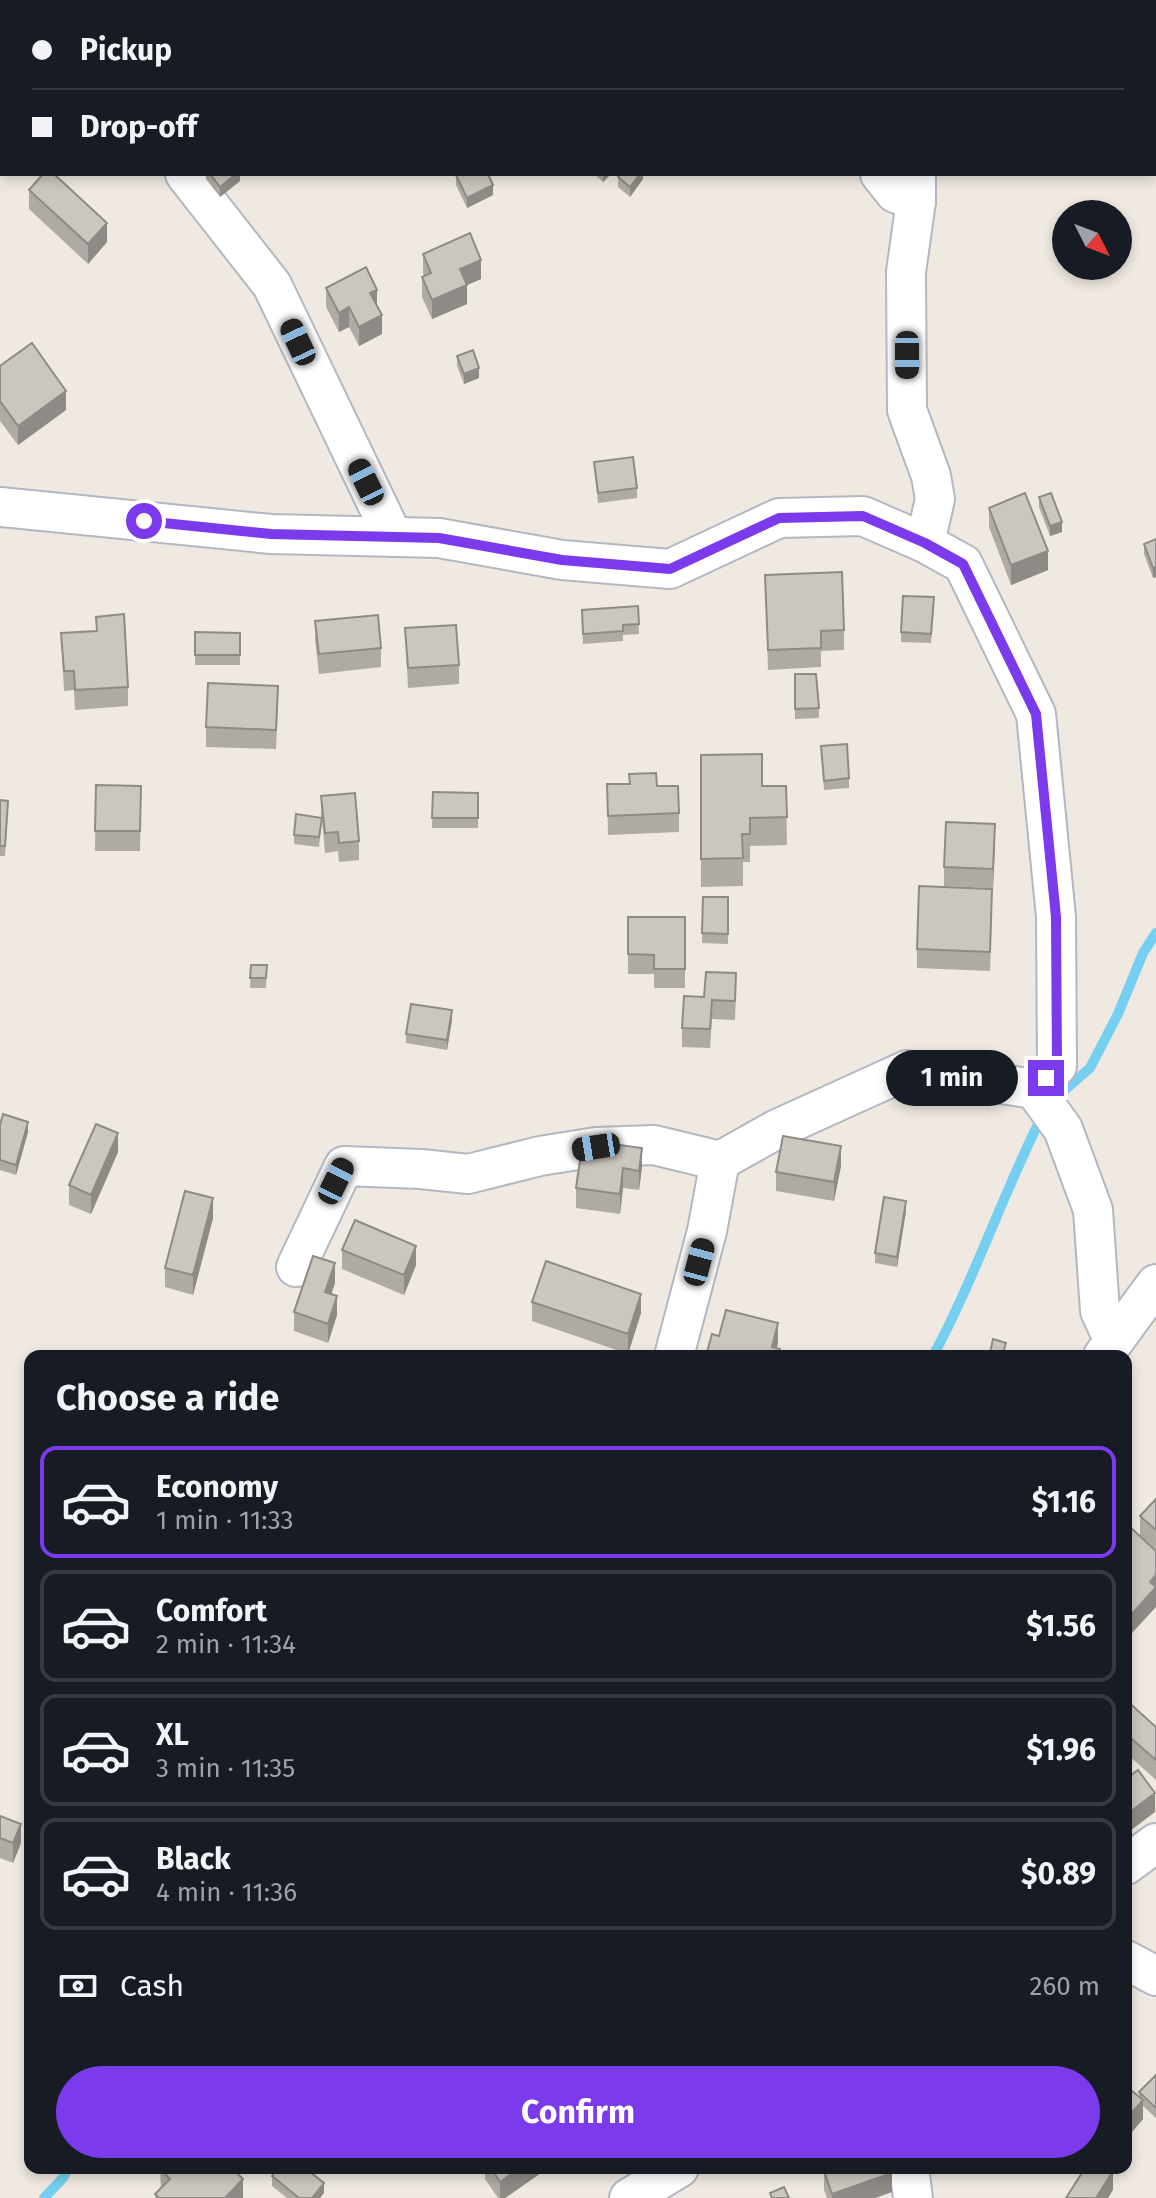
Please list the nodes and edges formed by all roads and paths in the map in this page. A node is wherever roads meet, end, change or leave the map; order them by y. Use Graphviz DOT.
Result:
graph roads {
  1 [pos="187,176"];
  2 [pos="882,176"];
  3 [pos="916,187"];
  4 [pos="0,507"];
  5 [pos="393,537"];
  6 [pos="925,543"];
  7 [pos="1034,1089"];
  8 [pos="720,1161"];
  9 [pos="296,1267"];
  10 [pos="1156,1284"];
  11 [pos="1108,1348"];
  12 [pos="676,1350"];
  13 [pos="1156,1843"];
  14 [pos="1132,1861"];
  15 [pos="1132,1963"];
  16 [pos="1156,1976"];
  17 [pos="669,2174"];
  18 [pos="910,2174"];
  19 [pos="629,2198"];
  20 [pos="913,2198"];
  1 -- 5 [label="street"];
  2 -- 3 [label="street"];
  3 -- 6 [label="street"];
  4 -- 5 [label="street"];
  5 -- 6 [label="street"];
  6 -- 7 [label="street"];
  7 -- 8 [label="street"];
  7 -- 11 [label="street"];
  8 -- 9 [label="street"];
  8 -- 12 [label="street"];
  10 -- 11 [label="street"];
  13 -- 14 [label="street"];
  15 -- 16 [label="street"];
  17 -- 19 [label="street"];
  18 -- 20 [label="street"];
}
